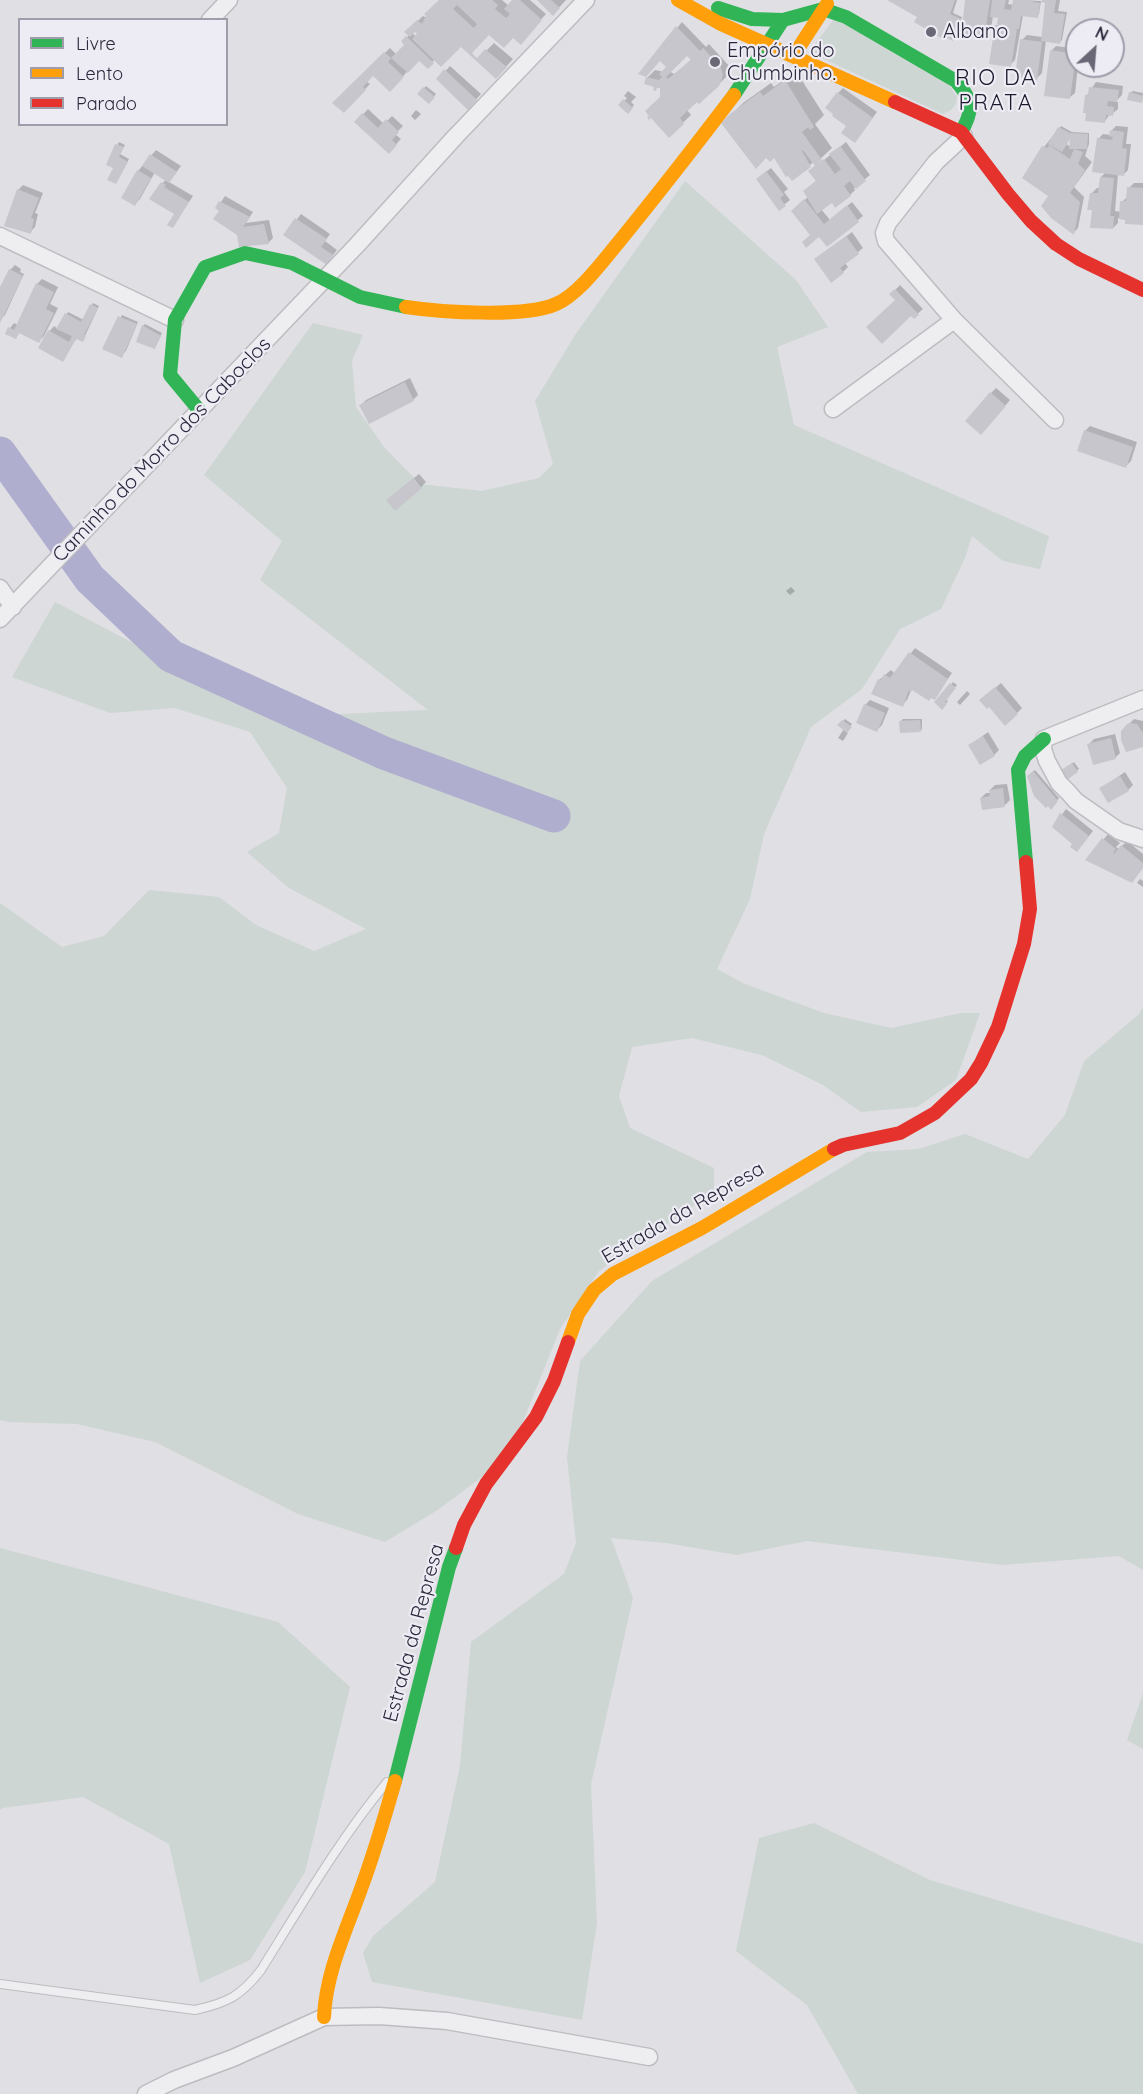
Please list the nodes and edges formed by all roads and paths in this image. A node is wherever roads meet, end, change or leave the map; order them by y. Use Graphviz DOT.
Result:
graph roads {
  1 [pos="229,0"];
  2 [pos="586,0"];
  3 [pos="678,0"];
  4 [pos="701,0"];
  5 [pos="827,4"];
  6 [pos="212,18"];
  7 [pos="783,20"];
  8 [pos="767,44"];
  9 [pos="794,55"];
  10 [pos="963,134"];
  11 [pos="0,236"];
  12 [pos="323,280"];
  13 [pos="1143,290"];
  14 [pos="175,320"];
  15 [pos="954,320"];
  16 [pos="833,409"];
  17 [pos="199,410"];
  18 [pos="1055,420"];
  19 [pos="0,588"];
  20 [pos="18,602"];
  21 [pos="0,619"];
  22 [pos="1143,699"];
  23 [pos="1044,739"];
  24 [pos="1143,839"];
  25 [pos="399,1768"];
  26 [pos="0,1984"];
  27 [pos="324,2017"];
  28 [pos="650,2057"];
  29 [pos="147,2094"];
  1 -- 6 [label="street"];
  2 -- 12 [label="street, Caminho do Morro dos Caboclos"];
  3 -- 8 [label="street"];
  4 -- 7 [label="street"];
  5 -- 7 [label="street"];
  5 -- 9 [label="street"];
  5 -- 10 [label="street"];
  7 -- 8 [label="street"];
  8 -- 9 [label="street"];
  8 -- 12 [label="street"];
  9 -- 10 [label="street"];
  10 -- 13 [label="street"];
  10 -- 15 [label="street"];
  11 -- 14 [label="street"];
  12 -- 14 [label="street"];
  12 -- 17 [label="street, Caminho do Morro dos Caboclos"];
  14 -- 17 [label="street"];
  15 -- 16 [label="street"];
  15 -- 18 [label="street"];
  17 -- 20 [label="street, Caminho do Morro dos Caboclos"];
  19 -- 20 [label="street"];
  20 -- 21 [label="street, Caminho do Morro dos Caboclos"];
  22 -- 23 [label="street"];
  23 -- 24 [label="street"];
  23 -- 25 [label="street, Estrada da Represa"];
  25 -- 26 [label="lane"];
  25 -- 27 [label="street, Estrada da Represa"];
  27 -- 28 [label="street"];
  27 -- 29 [label="street"];
}
